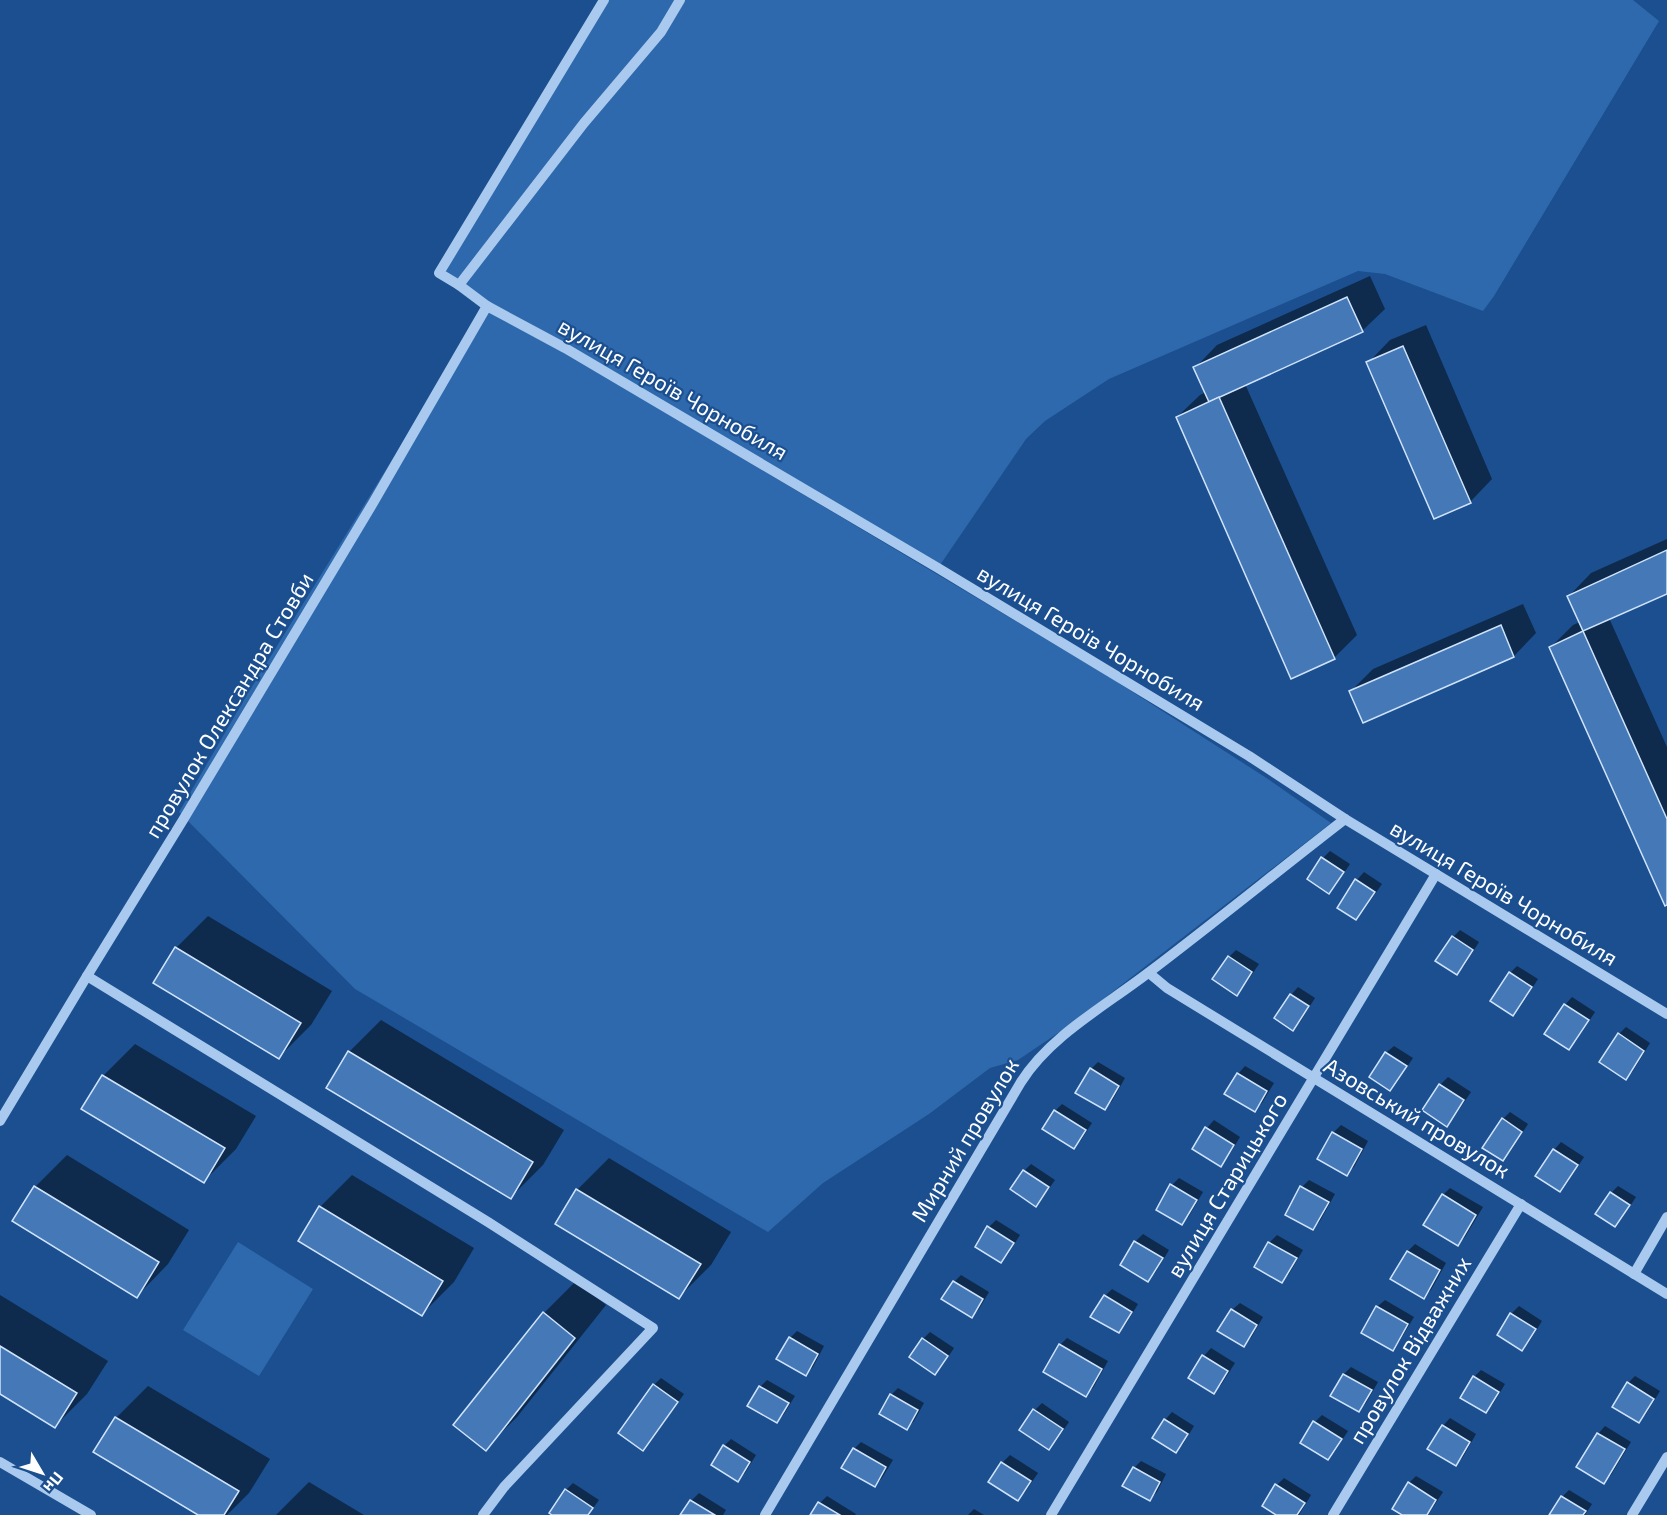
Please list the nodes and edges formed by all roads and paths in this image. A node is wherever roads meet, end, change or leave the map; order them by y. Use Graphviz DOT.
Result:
graph roads {
  1 [pos="604,0"];
  2 [pos="680,0"];
  3 [pos="459,285"];
  4 [pos="488,306"];
  5 [pos="1345,819"];
  6 [pos="1436,874"];
  7 [pos="1149,973"];
  8 [pos="87,976"];
  9 [pos="1667,1014"];
  10 [pos="1314,1078"];
  11 [pos="0,1121"];
  12 [pos="1521,1204"];
  13 [pos="1667,1216"];
  14 [pos="1634,1274"];
  15 [pos="1667,1294"];
  16 [pos="1667,1457"];
  17 [pos="0,1462"];
  18 [pos="91,1515"];
  19 [pos="483,1515"];
  20 [pos="765,1515"];
  21 [pos="1051,1515"];
  22 [pos="1333,1515"];
  23 [pos="1632,1515"];
  1 -- 3 [label="street, вулиця Героїв Чорнобиля"];
  2 -- 3 [label="street"];
  3 -- 4 [label="street, вулиця Героїв Чорнобиля"];
  4 -- 5 [label="street, вулиця Героїв Чорнобиля"];
  4 -- 8 [label="street, провулок Олександра Стовби"];
  5 -- 6 [label="street, вулиця Героїв Чорнобиля"];
  5 -- 7 [label="street, Мирний провулок"];
  6 -- 9 [label="street, вулиця Героїв Чорнобиля"];
  6 -- 10 [label="street, вулиця Старицького"];
  7 -- 10 [label="street, Азовський провулок"];
  7 -- 20 [label="street, Мирний провулок"];
  8 -- 11 [label="street, провулок Олександра Стовби"];
  8 -- 19 [label="street"];
  10 -- 12 [label="street, Азовський провулок"];
  10 -- 21 [label="street, вулиця Старицького"];
  12 -- 14 [label="street, Азовський провулок"];
  12 -- 22 [label="street, провулок Відважних"];
  13 -- 14 [label="street"];
  14 -- 15 [label="street, Азовський провулок"];
  16 -- 23 [label="street"];
  17 -- 18 [label="street"];
}
